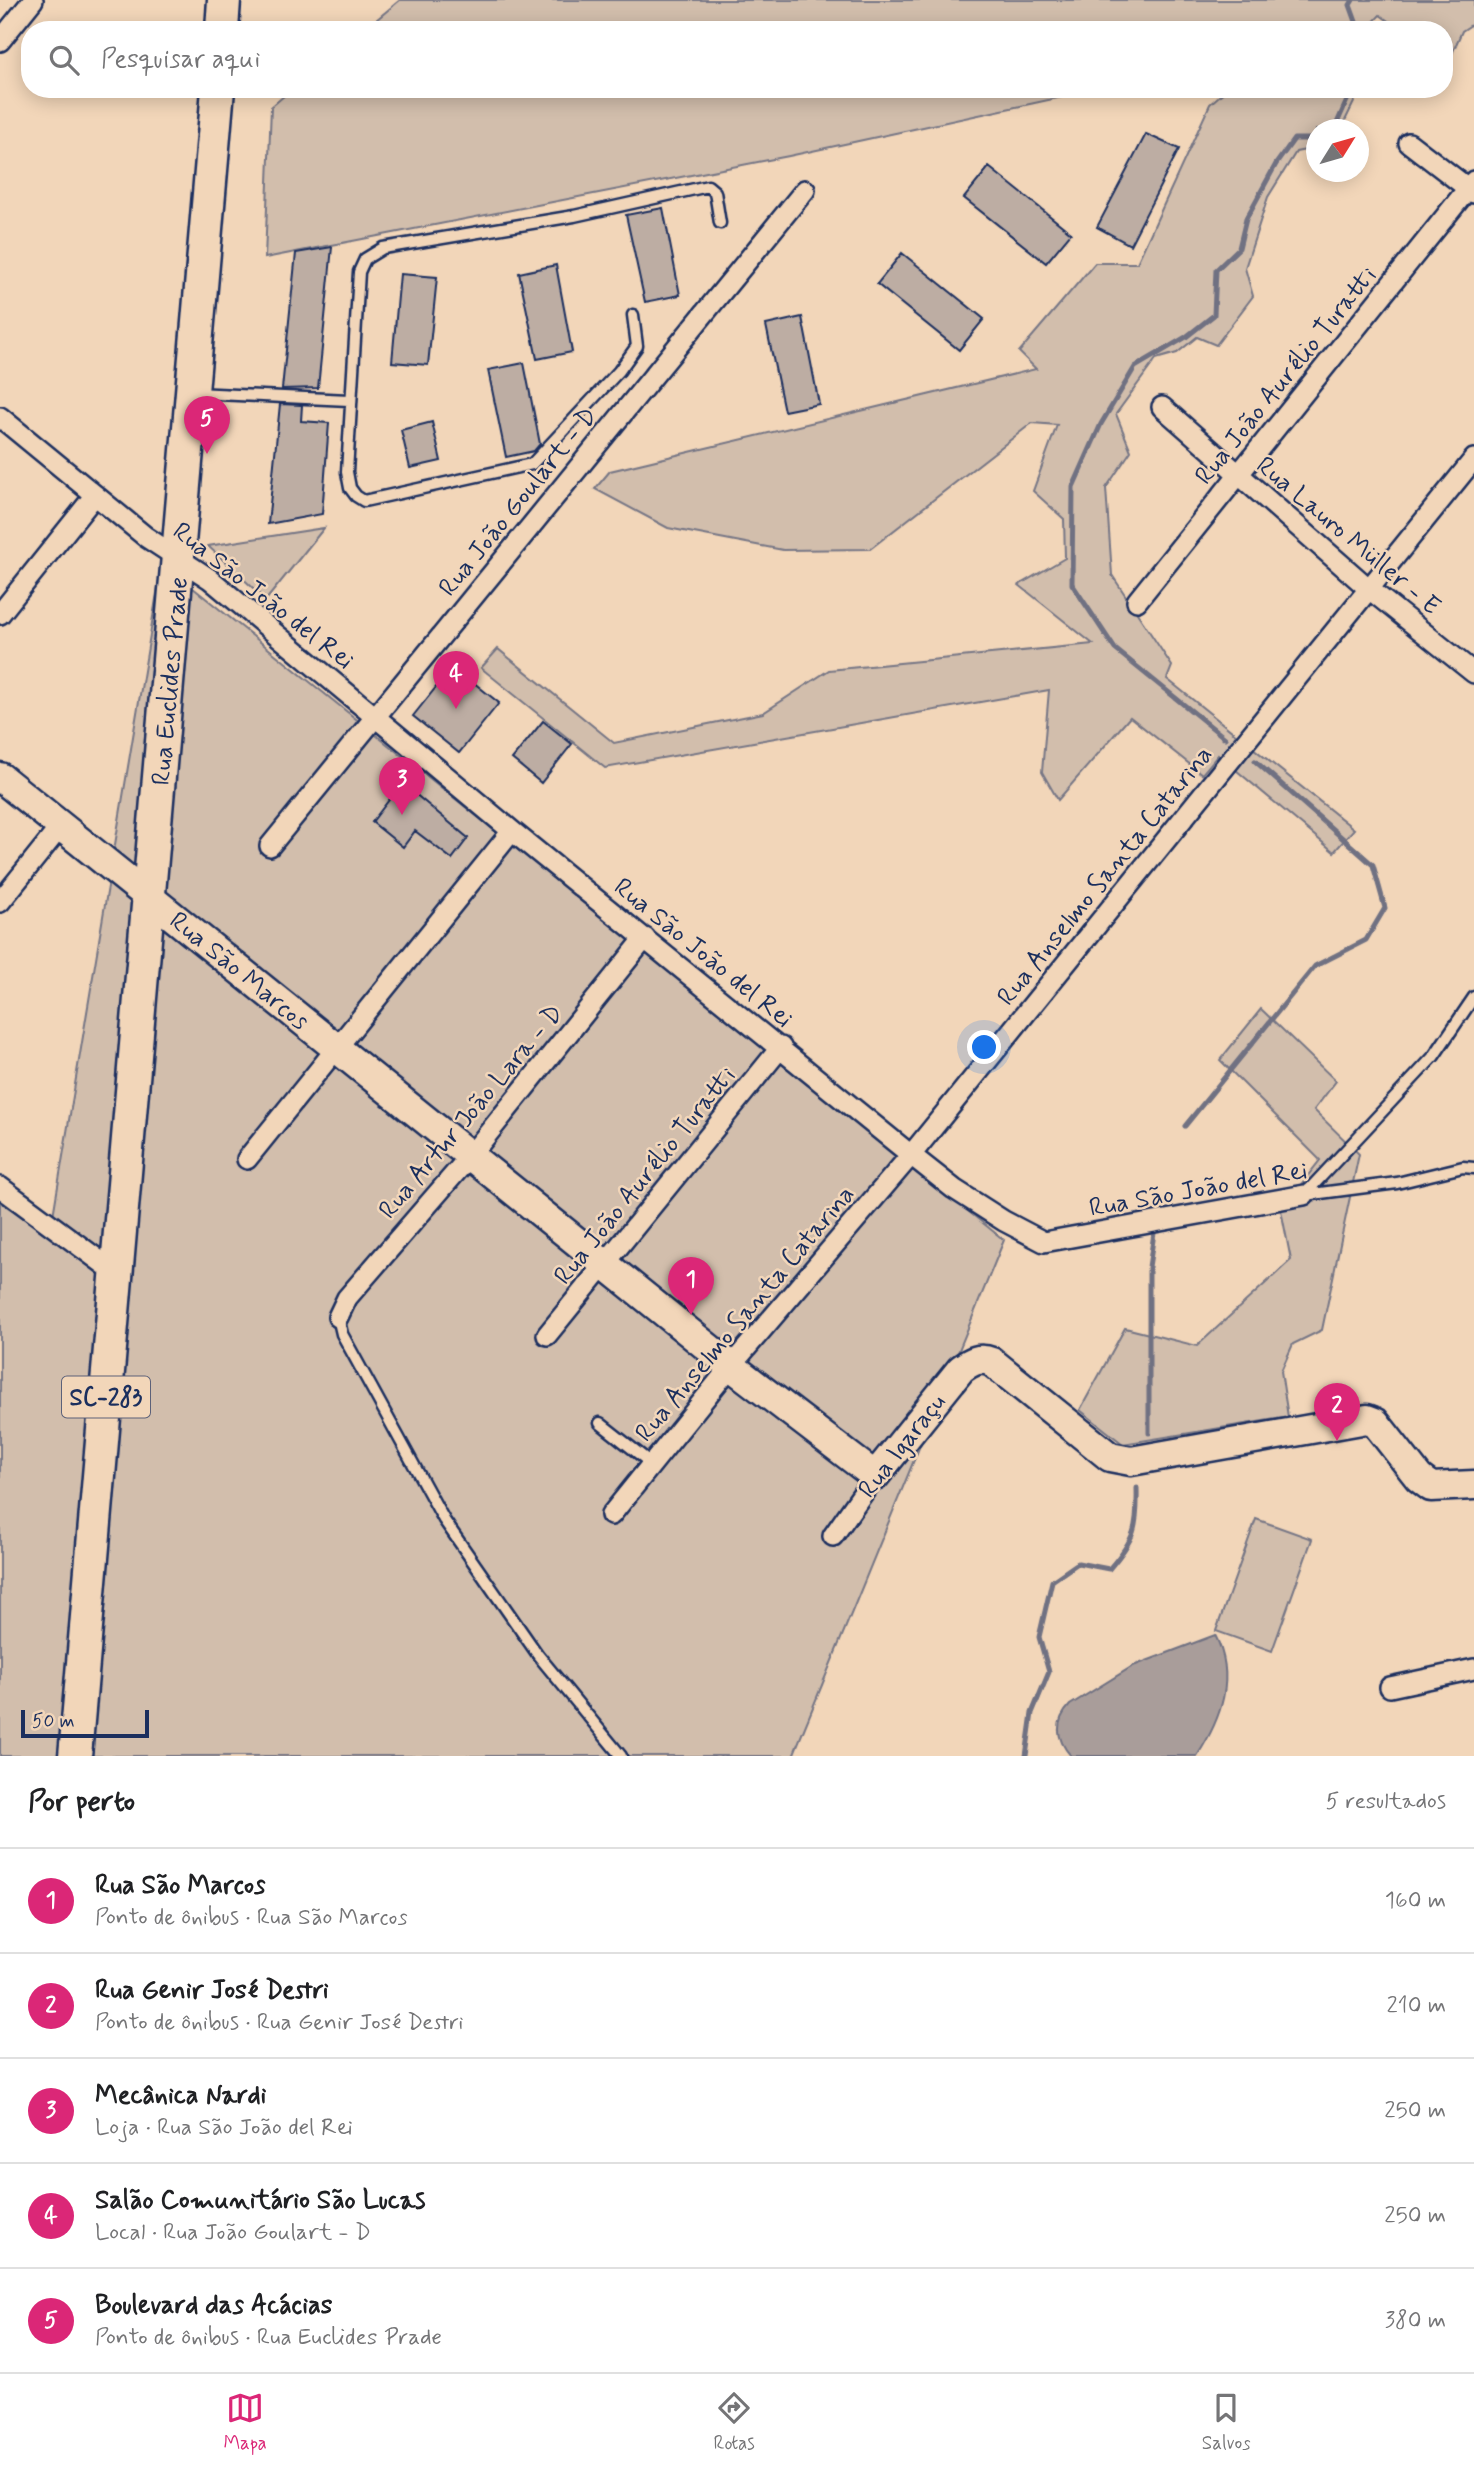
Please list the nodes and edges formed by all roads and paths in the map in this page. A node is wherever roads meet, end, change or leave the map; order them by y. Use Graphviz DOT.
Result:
graph roads {
  1 [pos="33,0"];
  2 [pos="224,0"];
  3 [pos="223,21"];
  4 [pos="0,41"];
  5 [pos="217,98"];
  6 [pos="1409,143"];
  7 [pos="1472,188"];
  8 [pos="805,190"];
  9 [pos="720,223"];
  10 [pos="633,315"];
  11 [pos="194,393"];
  12 [pos="349,400"];
  13 [pos="1162,408"];
  14 [pos="0,417"];
  15 [pos="1474,459"];
  16 [pos="1237,476"];
  17 [pos="95,495"];
  18 [pos="180,558"];
  19 [pos="1368,588"];
  20 [pos="1137,601"];
  21 [pos="0,614"];
  22 [pos="1474,673"];
  23 [pos="376,717"];
  24 [pos="0,777"];
  25 [pos="61,826"];
  26 [pos="512,831"];
  27 [pos="270,846"];
  28 [pos="149,897"];
  29 [pos="0,902"];
  30 [pos="645,938"];
  31 [pos="1474,997"];
  32 [pos="781,1047"];
  33 [pos="336,1048"];
  34 [pos="911,1155"];
  35 [pos="470,1156"];
  36 [pos="247,1159"];
  37 [pos="1474,1168"];
  38 [pos="0,1187"];
  39 [pos="1304,1195"];
  40 [pos="605,1264"];
  41 [pos="116,1273"];
  42 [pos="338,1317"];
  43 [pos="547,1335"];
  44 [pos="731,1366"];
  45 [pos="600,1423"];
  46 [pos="652,1464"];
  47 [pos="875,1476"];
  48 [pos="1474,1485"];
  49 [pos="611,1515"];
  50 [pos="833,1536"];
  51 [pos="1474,1669"];
  52 [pos="1390,1687"];
  53 [pos="75,1756"];
  54 [pos="621,1756"];
  1 -- 4 [label="street"];
  2 -- 3 [label="main road"];
  5 -- 11 [label="main road, Rua Euclides Prade"];
  6 -- 7 [label="street"];
  7 -- 16 [label="street, Rua João Aurélio Turatti"];
  8 -- 23 [label="street, Rua João Goulart - D"];
  9 -- 12 [label="lane"];
  10 -- 12 [label="lane"];
  11 -- 12 [label="lane"];
  11 -- 18 [label="main road, Rua Euclides Prade"];
  13 -- 16 [label="street, Rua Lauro Müller - E"];
  14 -- 17 [label="street, Rua São João del Rei"];
  15 -- 19 [label="street, Rua Anselmo Santa Catarina"];
  16 -- 19 [label="street, Rua Lauro Müller - E"];
  16 -- 20 [label="street, Rua João Aurélio Turatti"];
  17 -- 18 [label="street, Rua São João del Rei"];
  17 -- 21 [label="street"];
  18 -- 23 [label="street, Rua São João del Rei"];
  18 -- 28 [label="main road, Rua Euclides Prade"];
  19 -- 22 [label="street, Rua Lauro Müller - E"];
  19 -- 34 [label="street, Rua Anselmo Santa Catarina"];
  23 -- 26 [label="street, Rua São João del Rei"];
  23 -- 27 [label="street, Rua João Goulart - D"];
  24 -- 25 [label="street, Rua São Marcos"];
  25 -- 28 [label="street, Rua São Marcos"];
  25 -- 29 [label="street"];
  26 -- 30 [label="street, Rua São João del Rei"];
  26 -- 33 [label="street"];
  28 -- 33 [label="street, Rua São Marcos"];
  28 -- 41 [label="main road, Rua Euclides Prade"];
  30 -- 32 [label="street, Rua São João del Rei"];
  30 -- 35 [label="street, Rua Artur João Lara - D"];
  31 -- 39 [label="lane"];
  32 -- 34 [label="street, Rua São João del Rei"];
  32 -- 40 [label="street, Rua João Aurélio Turatti"];
  33 -- 35 [label="street, Rua São Marcos"];
  33 -- 36 [label="street"];
  34 -- 39 [label="street, Rua São João del Rei"];
  34 -- 44 [label="street, Rua Anselmo Santa Catarina"];
  35 -- 40 [label="street, Rua São Marcos"];
  35 -- 42 [label="street, Rua Artur João Lara - D"];
  37 -- 39 [label="lane, Rua São João del Rei"];
  38 -- 41 [label="street"];
  40 -- 43 [label="street, Rua João Aurélio Turatti"];
  40 -- 44 [label="street, Rua São Marcos"];
  41 -- 53 [label="main road, SC-283"];
  42 -- 54 [label="lane"];
  44 -- 46 [label="street, Rua Anselmo Santa Catarina"];
  44 -- 47 [label="street, Rua São Marcos"];
  45 -- 46 [label="lane"];
  46 -- 49 [label="street, Rua Anselmo Santa Catarina"];
  47 -- 48 [label="street, Rua Igaraçu"];
  47 -- 50 [label="street, Rua Igaraçu"];
  51 -- 52 [label="street"];
}
